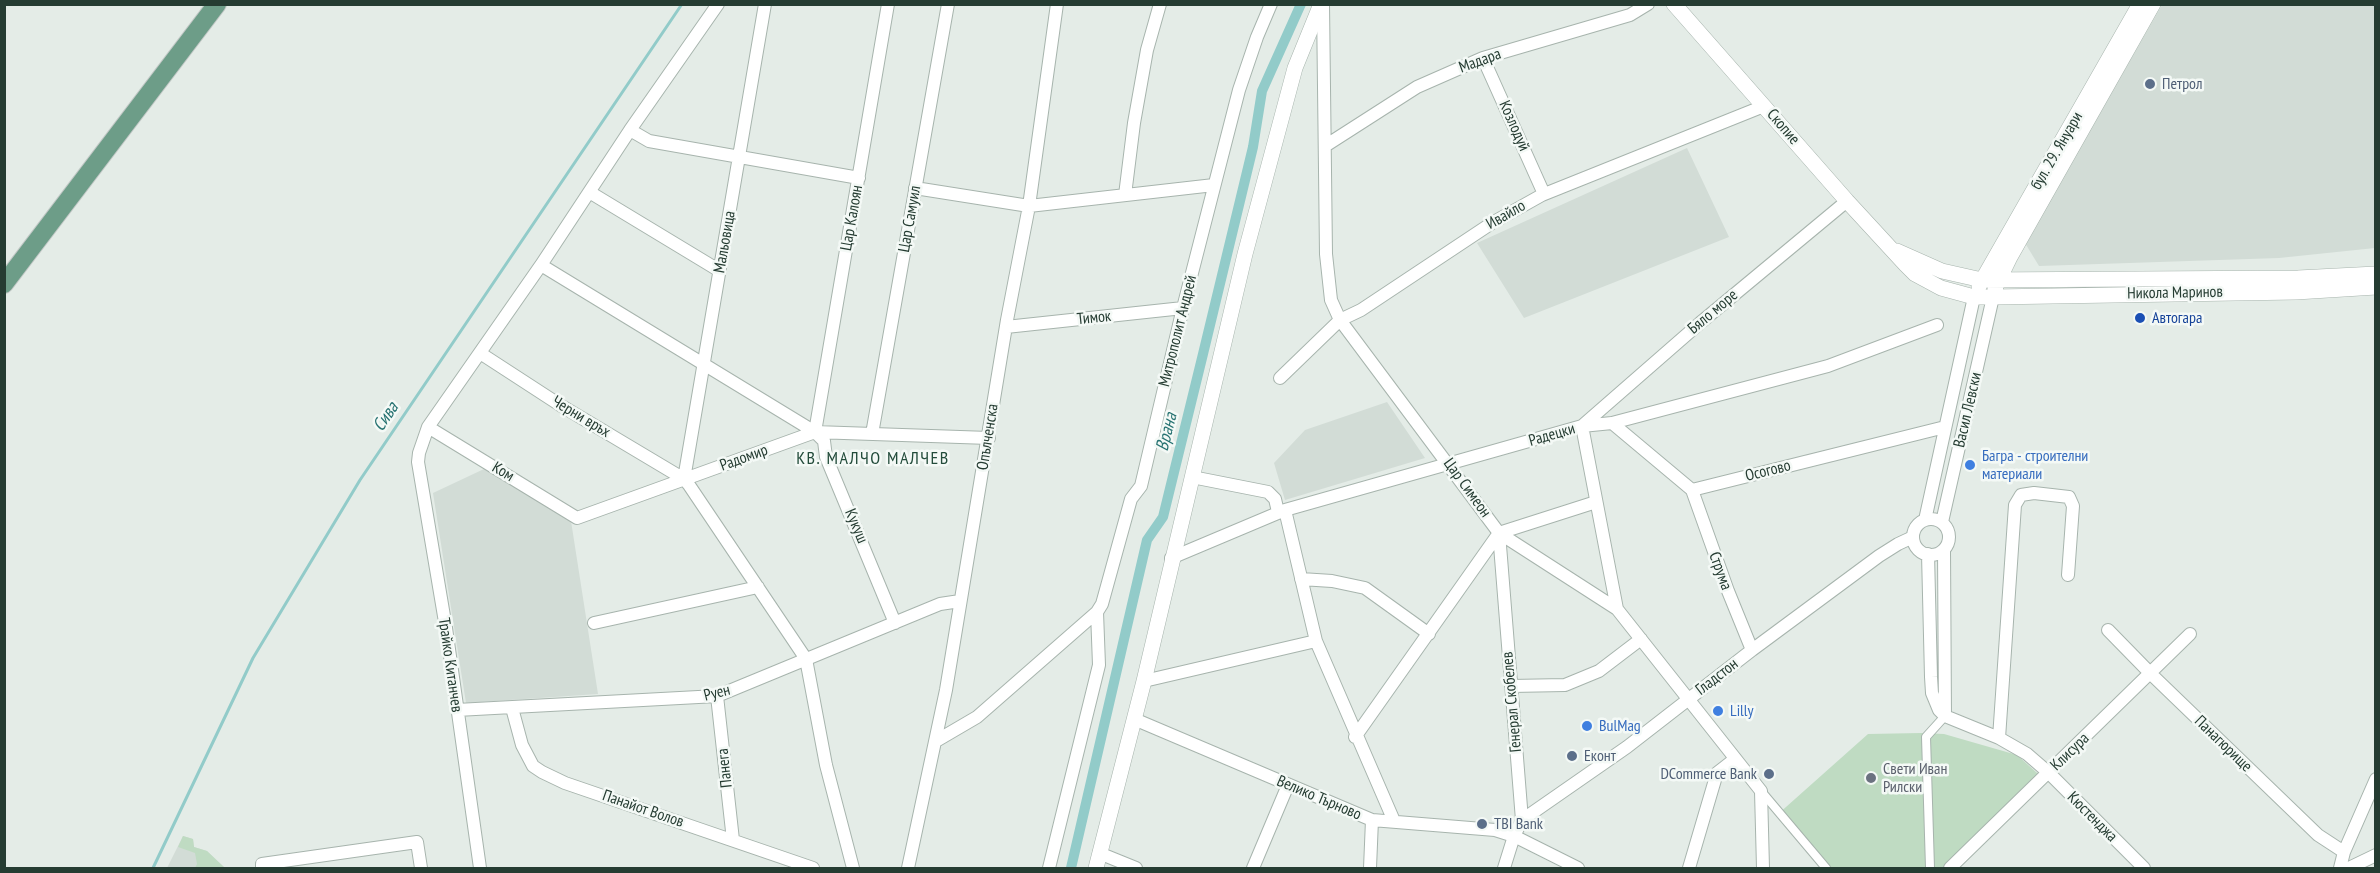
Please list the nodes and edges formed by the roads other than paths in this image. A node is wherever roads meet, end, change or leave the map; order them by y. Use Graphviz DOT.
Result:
graph roads {
  1 [pos="217,4"];
  2 [pos="718,4"];
  3 [pos="765,4"];
  4 [pos="888,4"];
  5 [pos="948,4"];
  6 [pos="1057,4"];
  7 [pos="1160,4"];
  8 [pos="1271,4"];
  9 [pos="1322,4"];
  10 [pos="1647,4"];
  11 [pos="1674,4"];
  12 [pos="2140,4"];
  13 [pos="2152,4"];
  14 [pos="1483,58"];
  15 [pos="1764,106"];
  16 [pos="630,130"];
  17 [pos="1325,146"];
  18 [pos="739,156"];
  19 [pos="859,178"];
  20 [pos="1214,185"];
  21 [pos="915,188"];
  22 [pos="591,193"];
  23 [pos="1544,194"];
  24 [pos="1125,195"];
  25 [pos="1847,201"];
  26 [pos="1029,206"];
  27 [pos="1892,249"];
  28 [pos="2010,257"];
  29 [pos="541,266"];
  30 [pos="720,271"];
  31 [pos="2376,274"];
  32 [pos="1982,280"];
  33 [pos="2034,280"];
  34 [pos="1998,281"];
  35 [pos="4,284"];
  36 [pos="2376,286"];
  37 [pos="1974,297"];
  38 [pos="1993,297"];
  39 [pos="1183,308"];
  40 [pos="1340,320"];
  41 [pos="1937,325"];
  42 [pos="1006,327"];
  43 [pos="480,353"];
  44 [pos="704,366"];
  45 [pos="1280,378"];
  46 [pos="1612,423"];
  47 [pos="1582,426"];
  48 [pos="428,427"];
  49 [pos="1945,427"];
  50 [pos="815,432"];
  51 [pos="872,434"];
  52 [pos="989,438"];
  53 [pos="1448,462"];
  54 [pos="1191,477"];
  55 [pos="684,479"];
  56 [pos="1692,490"];
  57 [pos="1596,502"];
  58 [pos="1281,511"];
  59 [pos="577,518"];
  60 [pos="1924,520"];
  61 [pos="1942,522"];
  62 [pos="1499,533"];
  63 [pos="1913,537"];
  64 [pos="1944,550"];
  65 [pos="1928,555"];
  66 [pos="1171,558"];
  67 [pos="2068,575"];
  68 [pos="1301,579"];
  69 [pos="758,587"];
  70 [pos="960,601"];
  71 [pos="1617,609"];
  72 [pos="1097,612"];
  73 [pos="895,622"];
  74 [pos="594,623"];
  75 [pos="2108,630"];
  76 [pos="1429,634"];
  77 [pos="2190,634"];
  78 [pos="1641,639"];
  79 [pos="1316,641"];
  80 [pos="1752,650"];
  81 [pos="806,659"];
  82 [pos="2151,674"];
  83 [pos="1144,681"];
  84 [pos="1511,686"];
  85 [pos="717,696"];
  86 [pos="1689,699"];
  87 [pos="512,708"];
  88 [pos="457,710"];
  89 [pos="1945,716"];
  90 [pos="1134,718"];
  91 [pos="1355,737"];
  92 [pos="2000,738"];
  93 [pos="936,741"];
  94 [pos="1735,759"];
  95 [pos="2049,772"];
  96 [pos="2376,779"];
  97 [pos="1288,785"];
  98 [pos="1761,791"];
  99 [pos="1372,820"];
  100 [pos="1522,820"];
  101 [pos="1394,821"];
  102 [pos="1514,836"];
  103 [pos="733,840"];
  104 [pos="2344,852"];
  105 [pos="2375,855"];
  106 [pos="1098,861"];
  107 [pos="262,868"];
  108 [pos="421,868"];
  109 [pos="480,868"];
  110 [pos="813,868"];
  111 [pos="853,868"];
  112 [pos="908,868"];
  113 [pos="1049,868"];
  114 [pos="1136,868"];
  115 [pos="1253,868"];
  116 [pos="1370,868"];
  117 [pos="1504,868"];
  118 [pos="1578,868"];
  119 [pos="1689,868"];
  120 [pos="1763,868"];
  121 [pos="1826,868"];
  122 [pos="1930,868"];
  123 [pos="1950,868"];
  124 [pos="2144,868"];
  125 [pos="2340,868"];
  126 [pos="2349,868"];
  1 -- 35 [label="main road"];
  2 -- 16 [label="street"];
  3 -- 18 [label="street, Мальовица"];
  4 -- 19 [label="street, Цар Калоян"];
  5 -- 21 [label="street, Цар Самуил"];
  6 -- 26 [label="street, Опълченска"];
  7 -- 24 [label="street"];
  8 -- 20 [label="street, Митрополит Андрей"];
  9 -- 17 [label="street, Цар Симеон"];
  9 -- 54 [label="street"];
  10 -- 14 [label="street, Мадара"];
  11 -- 15 [label="street, Скопие"];
  12 -- 32 [label="street, бул. 29. Януари"];
  13 -- 28 [label="street, бул. 29. Януари"];
  14 -- 17 [label="street, Мадара"];
  14 -- 23 [label="street, Козлодуй"];
  15 -- 23 [label="street, Ивайло"];
  15 -- 25 [label="street, Скопие"];
  16 -- 18 [label="street"];
  16 -- 22 [label="street"];
  17 -- 40 [label="street, Цар Симеон"];
  18 -- 19 [label="street"];
  18 -- 30 [label="street, Мальовица"];
  19 -- 50 [label="street, Цар Калоян"];
  20 -- 24 [label="street"];
  20 -- 39 [label="street, Митрополит Андрей"];
  21 -- 26 [label="street"];
  21 -- 51 [label="street, Цар Самуил"];
  22 -- 29 [label="street"];
  22 -- 30 [label="street"];
  23 -- 40 [label="street, Ивайло"];
  24 -- 26 [label="street"];
  25 -- 27 [label="street, Скопие"];
  25 -- 47 [label="street, Бяло море"];
  26 -- 42 [label="street, Опълченска"];
  27 -- 32 [label="street, Скопие"];
  27 -- 37 [label="street, Скопие"];
  28 -- 33 [label="street"];
  28 -- 34 [label="street, бул. 29. Януари"];
  29 -- 43 [label="street"];
  29 -- 44 [label="street"];
  30 -- 44 [label="street, Мальовица"];
  31 -- 33 [label="street, Никола Маринов"];
  32 -- 34 [label="street, Никола Маринов"];
  32 -- 37 [label="street, бул. 29. Януари"];
  33 -- 34 [label="street, Никола Маринов"];
  34 -- 38 [label="street, бул. 29. Януари"];
  36 -- 38 [label="street, Никола Маринов"];
  37 -- 38 [label="street, Никола Маринов"];
  37 -- 49 [label="street, Васил Левски"];
  38 -- 61 [label="street, Васил Левски"];
  39 -- 42 [label="street, Тимок"];
  39 -- 72 [label="street, Митрополит Андрей"];
  40 -- 45 [label="street, Ивайло"];
  40 -- 53 [label="street, Цар Симеон"];
  41 -- 46 [label="street, Радецки"];
  42 -- 52 [label="street, Опълченска"];
  43 -- 48 [label="street"];
  43 -- 55 [label="street, Черни връх"];
  44 -- 50 [label="street"];
  44 -- 55 [label="street, Мальовица"];
  46 -- 47 [label="street, Радецки"];
  46 -- 56 [label="street"];
  47 -- 53 [label="street, Радецки"];
  47 -- 57 [label="street"];
  48 -- 59 [label="street, Ком"];
  48 -- 88 [label="street, Трайко Китанчев"];
  49 -- 56 [label="street, Осогово"];
  49 -- 60 [label="street, Васил Левски"];
  50 -- 51 [label="street, Радомир"];
  50 -- 55 [label="street, Радомир"];
  50 -- 73 [label="street, Кукуш"];
  51 -- 52 [label="street, Радомир"];
  52 -- 70 [label="street, Опълченска"];
  53 -- 58 [label="street, Радецки"];
  53 -- 62 [label="street, Цар Симеон"];
  54 -- 58 [label="street"];
  54 -- 66 [label="street"];
  55 -- 59 [label="street, Радомир"];
  55 -- 69 [label="street"];
  56 -- 80 [label="street, Струма"];
  57 -- 62 [label="street"];
  57 -- 71 [label="street"];
  58 -- 66 [label="street, Радецки"];
  58 -- 68 [label="street"];
  60 -- 61 [label="street"];
  60 -- 63 [label="street"];
  61 -- 64 [label="street"];
  62 -- 71 [label="street, Цар Симеон"];
  62 -- 76 [label="street"];
  62 -- 84 [label="street, Генерал Скобелев"];
  63 -- 65 [label="street"];
  63 -- 80 [label="street, Гладстон"];
  64 -- 65 [label="street"];
  64 -- 89 [label="street"];
  65 -- 89 [label="street"];
  66 -- 83 [label="street"];
  67 -- 92 [label="street"];
  68 -- 76 [label="street"];
  68 -- 79 [label="street"];
  69 -- 74 [label="street"];
  69 -- 81 [label="street"];
  70 -- 73 [label="street, Руен"];
  70 -- 93 [label="street, Опълченска"];
  71 -- 78 [label="street, Цар Симеон"];
  72 -- 93 [label="street"];
  72 -- 113 [label="street, Митрополит Андрей"];
  73 -- 81 [label="street, Руен"];
  75 -- 82 [label="street, Панагюрище"];
  76 -- 91 [label="street"];
  77 -- 82 [label="street, Клисура"];
  78 -- 84 [label="street"];
  78 -- 86 [label="street, Цар Симеон"];
  79 -- 83 [label="street"];
  79 -- 91 [label="street"];
  80 -- 86 [label="street, Гладстон"];
  81 -- 85 [label="street, Руен"];
  81 -- 111 [label="street"];
  82 -- 95 [label="street, Клисура"];
  82 -- 104 [label="street, Панагюрище"];
  83 -- 90 [label="street"];
  84 -- 100 [label="street, Генерал Скобелев"];
  85 -- 87 [label="street, Руен"];
  85 -- 103 [label="street, Панега"];
  86 -- 94 [label="street, Цар Симеон"];
  86 -- 100 [label="street, Гладстон"];
  87 -- 88 [label="street, Руен"];
  87 -- 103 [label="street, Панайот Волов"];
  88 -- 109 [label="street, Трайко Китанчев"];
  89 -- 92 [label="street, Кюстенджа"];
  89 -- 122 [label="street"];
  90 -- 97 [label="street, Велико Търново"];
  90 -- 106 [label="street"];
  91 -- 101 [label="street"];
  92 -- 95 [label="street, Кюстенджа"];
  93 -- 112 [label="street, Опълченска"];
  94 -- 98 [label="street, Цар Симеон"];
  94 -- 119 [label="street"];
  95 -- 123 [label="street, Клисура"];
  95 -- 124 [label="street, Кюстенджа"];
  96 -- 104 [label="street"];
  97 -- 99 [label="street, Велико Търново"];
  97 -- 115 [label="street"];
  98 -- 120 [label="street"];
  98 -- 121 [label="street, Цар Симеон"];
  99 -- 101 [label="street, Велико Търново"];
  99 -- 116 [label="street"];
  100 -- 102 [label="street"];
  101 -- 102 [label="street, Велико Търново"];
  102 -- 117 [label="street"];
  102 -- 118 [label="street, Велико Търново"];
  103 -- 110 [label="street, Панайот Волов"];
  104 -- 125 [label="street"];
  105 -- 126 [label="street"];
  106 -- 114 [label="street"];
  107 -- 108 [label="street"];
}
